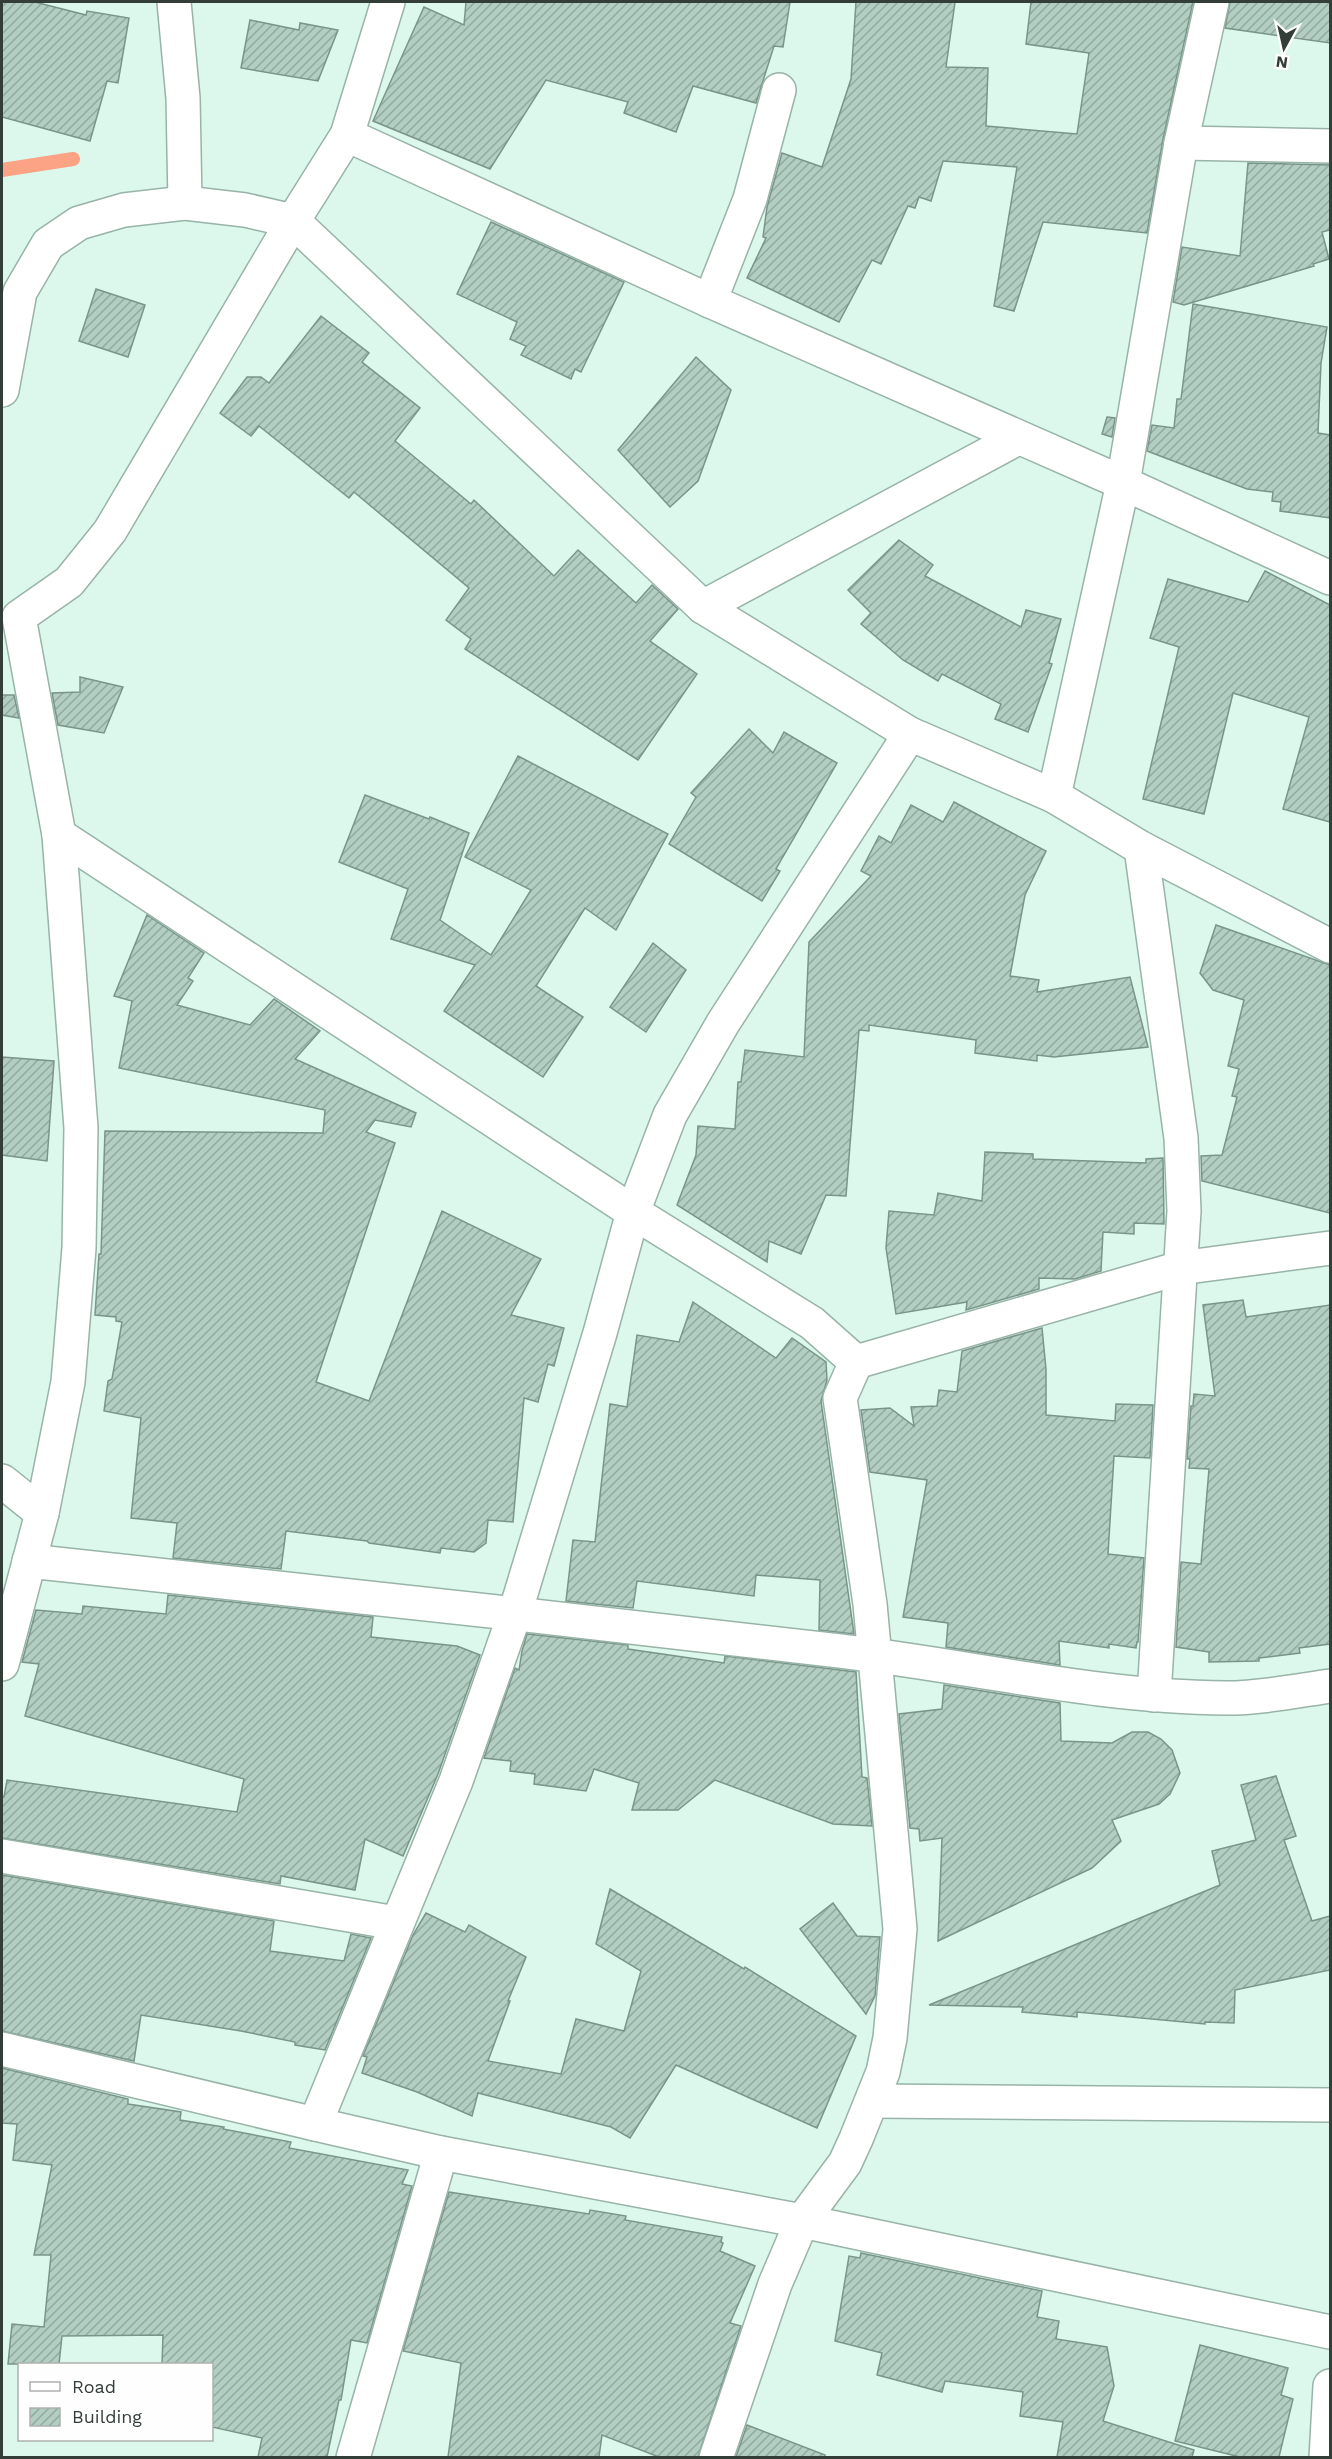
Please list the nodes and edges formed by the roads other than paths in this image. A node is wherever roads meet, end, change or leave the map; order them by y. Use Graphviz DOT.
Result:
graph roads {
  1 [pos="174,2"];
  2 [pos="388,2"];
  3 [pos="1212,2"];
  4 [pos="779,90"];
  5 [pos="347,135"];
  6 [pos="1181,143"];
  7 [pos="1330,146"];
  8 [pos="185,203"];
  9 [pos="292,221"];
  10 [pos="710,302"];
  11 [pos="2,390"];
  12 [pos="1018,438"];
  13 [pos="1123,483"];
  14 [pos="1330,578"];
  15 [pos="703,607"];
  16 [pos="10,620"];
  17 [pos="910,734"];
  18 [pos="1053,796"];
  19 [pos="59,835"];
  20 [pos="1141,848"];
  21 [pos="1330,946"];
  22 [pos="633,1212"];
  23 [pos="1330,1248"];
  24 [pos="1180,1268"];
  25 [pos="856,1362"];
  26 [pos="2,1481"];
  27 [pos="42,1513"];
  28 [pos="29,1561"];
  29 [pos="514,1613"];
  30 [pos="874,1655"];
  31 [pos="2,1664"];
  32 [pos="1330,1686"];
  33 [pos="1154,1695"];
  34 [pos="2,1856"];
  35 [pos="396,1923"];
  36 [pos="2,2049"];
  37 [pos="873,2101"];
  38 [pos="1330,2106"];
  39 [pos="315,2124"];
  40 [pos="441,2153"];
  41 [pos="802,2221"];
  42 [pos="1330,2332"];
  43 [pos="1330,2386"];
  44 [pos="353,2457"];
  45 [pos="716,2457"];
  46 [pos="1326,2457"];
  1 -- 8 [label="street"];
  2 -- 5 [label="street"];
  3 -- 6 [label="street"];
  4 -- 10 [label="street"];
  5 -- 9 [label="street"];
  5 -- 10 [label="street"];
  6 -- 7 [label="street"];
  6 -- 13 [label="street"];
  8 -- 9 [label="street"];
  8 -- 11 [label="street"];
  9 -- 15 [label="street"];
  9 -- 16 [label="street"];
  10 -- 12 [label="street"];
  12 -- 13 [label="street"];
  12 -- 15 [label="street"];
  13 -- 14 [label="street"];
  13 -- 18 [label="street"];
  15 -- 17 [label="street"];
  16 -- 19 [label="street"];
  17 -- 18 [label="street"];
  17 -- 22 [label="street"];
  18 -- 20 [label="street"];
  19 -- 22 [label="street"];
  19 -- 27 [label="street"];
  20 -- 21 [label="street"];
  20 -- 24 [label="street"];
  22 -- 25 [label="street"];
  22 -- 29 [label="street"];
  23 -- 24 [label="street"];
  24 -- 25 [label="street"];
  24 -- 33 [label="street"];
  25 -- 30 [label="street"];
  26 -- 27 [label="street"];
  27 -- 28 [label="street"];
  28 -- 29 [label="street"];
  28 -- 31 [label="street"];
  29 -- 30 [label="street"];
  29 -- 35 [label="street"];
  30 -- 33 [label="street"];
  30 -- 37 [label="street"];
  32 -- 33 [label="street"];
  34 -- 35 [label="street"];
  35 -- 39 [label="street"];
  36 -- 39 [label="street"];
  37 -- 38 [label="street"];
  37 -- 41 [label="street"];
  39 -- 40 [label="street"];
  40 -- 41 [label="street"];
  40 -- 44 [label="street"];
  41 -- 42 [label="street"];
  41 -- 45 [label="street"];
  43 -- 46 [label="street"];
}
